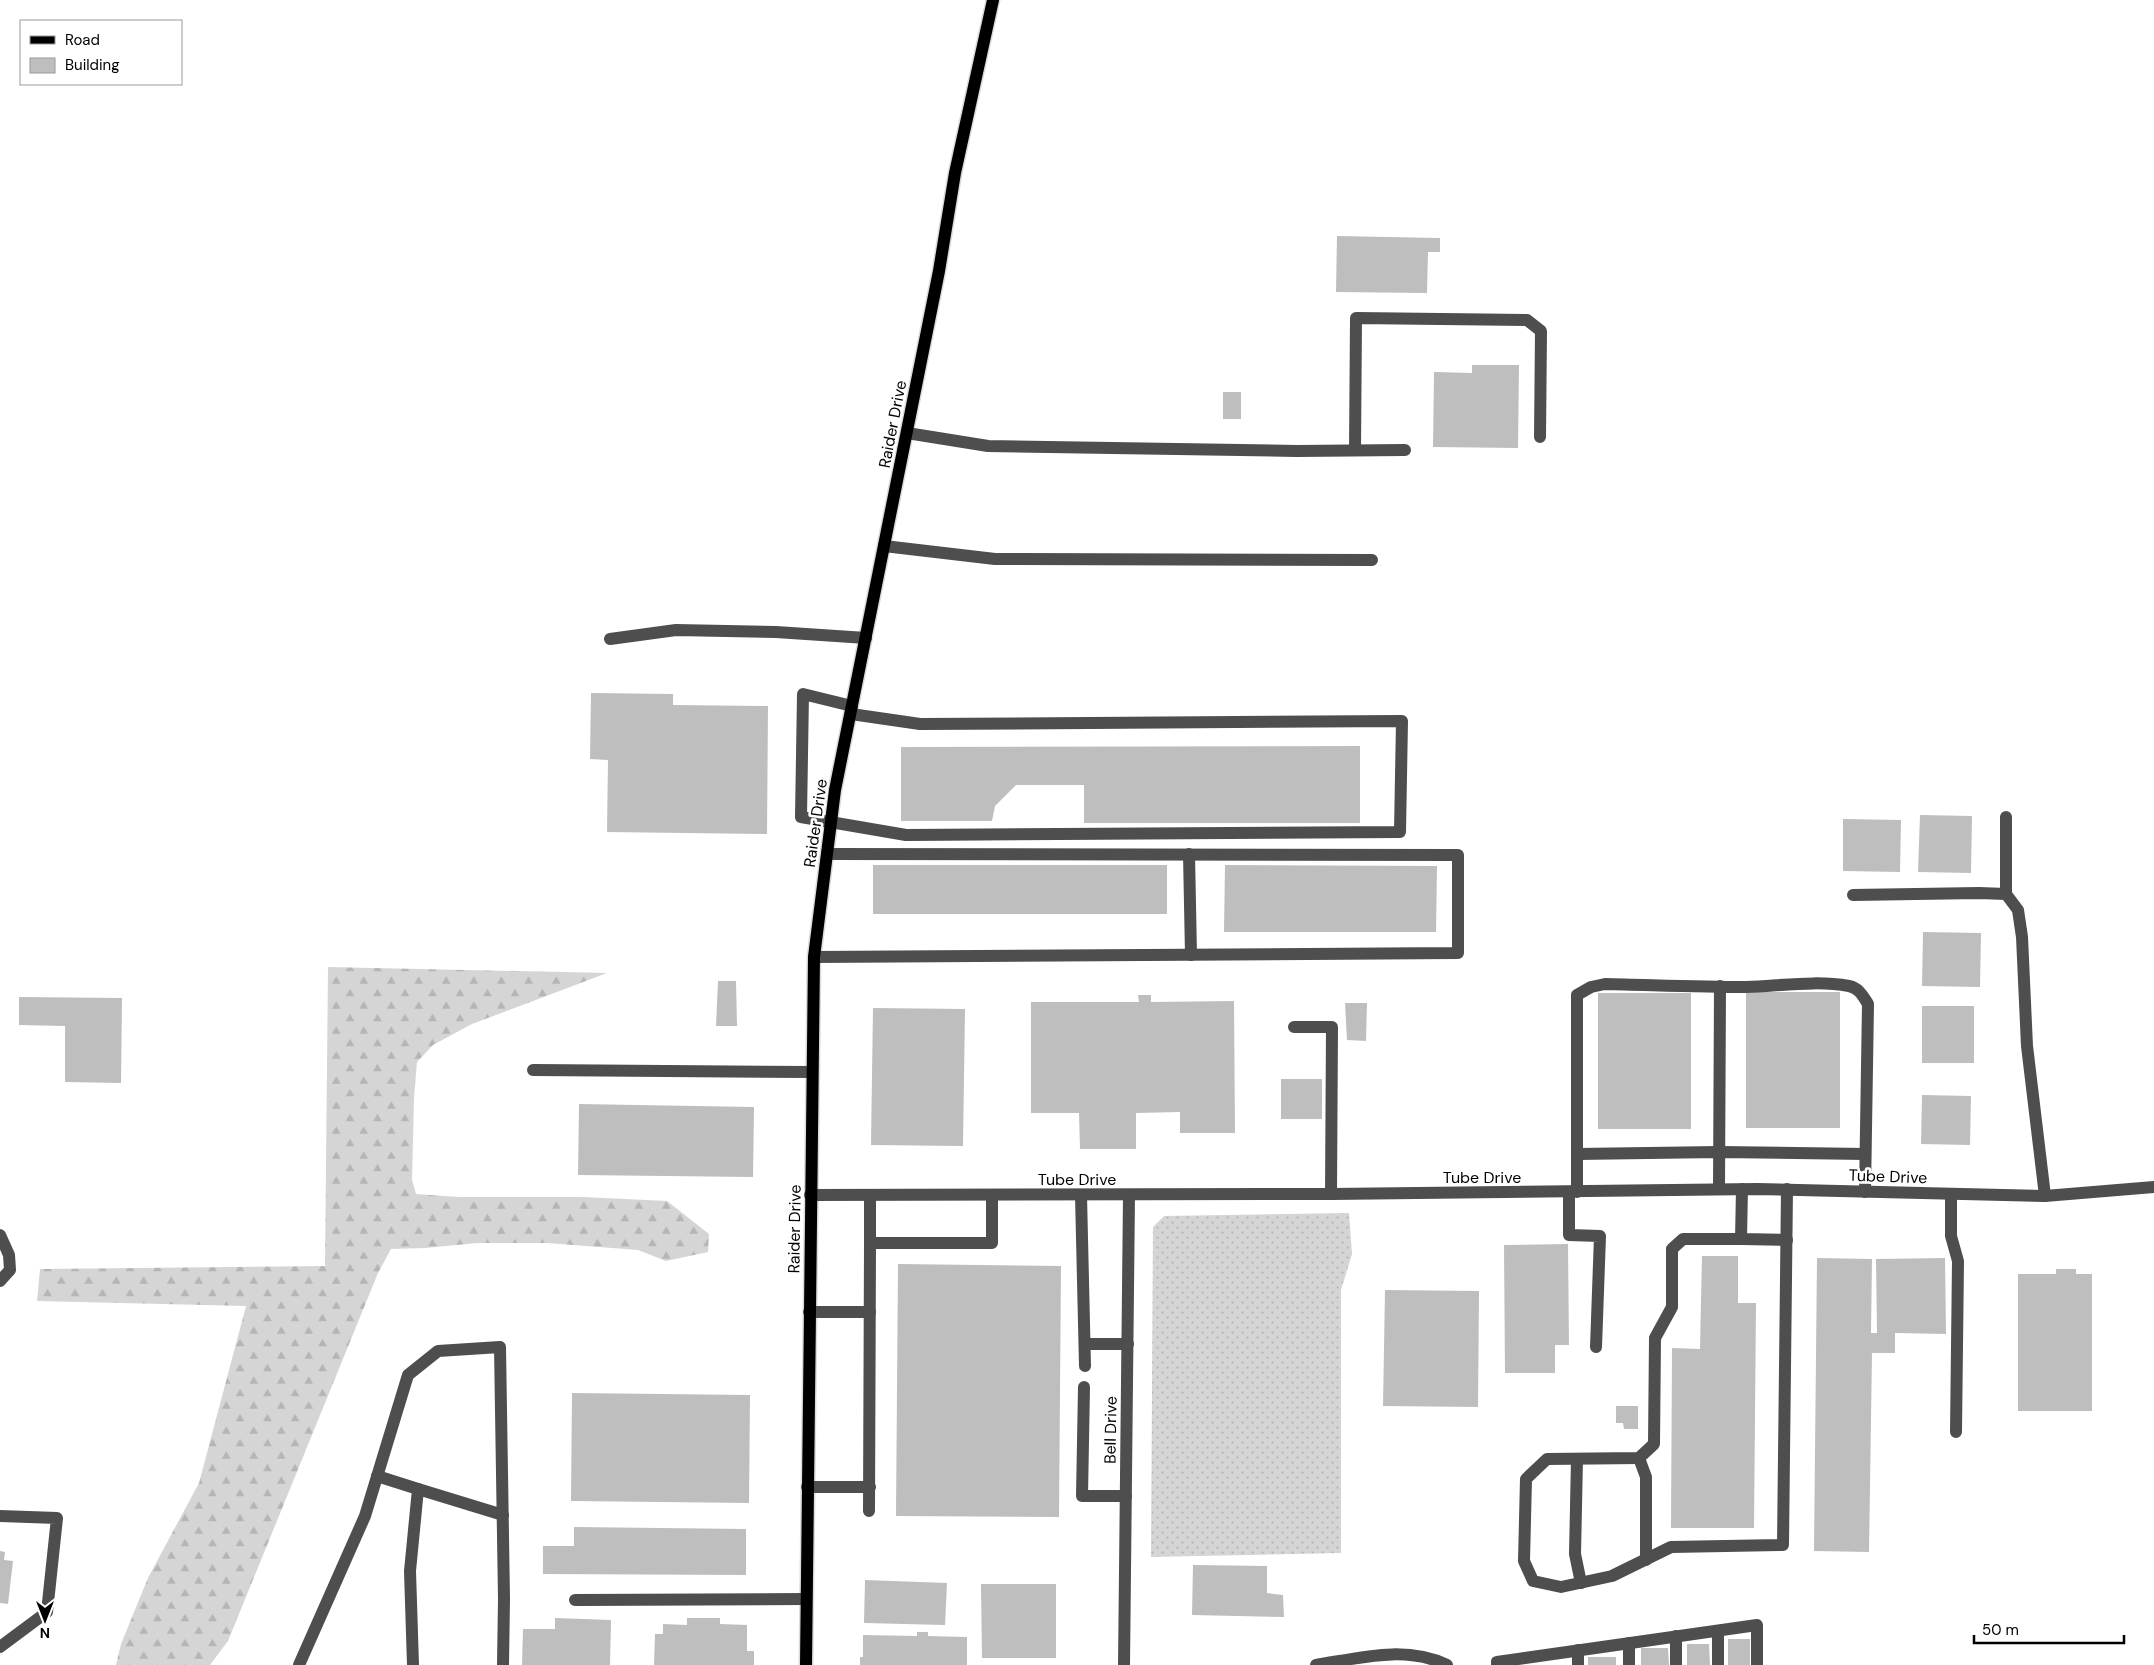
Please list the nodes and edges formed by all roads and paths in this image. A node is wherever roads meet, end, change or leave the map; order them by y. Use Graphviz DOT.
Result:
graph roads {
  1 [pos="993,0"];
  2 [pos="907,432"];
  3 [pos="1540,437"];
  4 [pos="1355,450"];
  5 [pos="1405,450"];
  6 [pos="884,546"];
  7 [pos="1372,560"];
  8 [pos="866,638"];
  9 [pos="610,639"];
  10 [pos="851,710"];
  11 [pos="2006,817"];
  12 [pos="831,824"];
  13 [pos="827,854"];
  14 [pos="1189,854"];
  15 [pos="2006,894"];
  16 [pos="1853,895"];
  17 [pos="1191,955"];
  18 [pos="814,957"];
  19 [pos="1720,986"];
  20 [pos="1294,1027"];
  21 [pos="533,1070"];
  22 [pos="812,1072"];
  23 [pos="1719,1152"];
  24 [pos="1577,1154"];
  25 [pos="1865,1154"];
  26 [pos="2154,1187"];
  27 [pos="1719,1189"];
  28 [pos="1742,1189"];
  29 [pos="1787,1189"];
  30 [pos="1573,1192"];
  31 [pos="1864,1192"];
  32 [pos="1331,1194"];
  33 [pos="1951,1194"];
  34 [pos="810,1195"];
  35 [pos="870,1195"];
  36 [pos="992,1195"];
  37 [pos="1081,1195"];
  38 [pos="1130,1195"];
  39 [pos="2045,1196"];
  40 [pos="0,1235"];
  41 [pos="1741,1240"];
  42 [pos="1787,1240"];
  43 [pos="870,1243"];
  44 [pos="0,1281"];
  45 [pos="809,1312"];
  46 [pos="870,1312"];
  47 [pos="1084,1344"];
  48 [pos="1128,1344"];
  49 [pos="1596,1347"];
  50 [pos="1085,1366"];
  51 [pos="1084,1388"];
  52 [pos="1956,1432"];
  53 [pos="1639,1458"];
  54 [pos="1577,1459"];
  55 [pos="377,1476"];
  56 [pos="807,1487"];
  57 [pos="870,1487"];
  58 [pos="418,1489"];
  59 [pos="1126,1496"];
  60 [pos="869,1511"];
  61 [pos="503,1515"];
  62 [pos="0,1516"];
  63 [pos="1646,1560"];
  64 [pos="1581,1583"];
  65 [pos="806,1599"];
  66 [pos="575,1600"];
  67 [pos="1718,1631"];
  68 [pos="1676,1636"];
  69 [pos="1629,1643"];
  70 [pos="0,1648"];
  71 [pos="1578,1650"];
  72 [pos="1538,1660"];
  73 [pos="1334,1663"];
  74 [pos="299,1665"];
  75 [pos="413,1665"];
  76 [pos="503,1665"];
  77 [pos="806,1665"];
  78 [pos="1124,1665"];
  79 [pos="1316,1665"];
  80 [pos="1447,1665"];
  81 [pos="1497,1665"];
  82 [pos="1578,1665"];
  83 [pos="1629,1665"];
  84 [pos="1676,1665"];
  85 [pos="1718,1665"];
  86 [pos="1757,1665"];
  1 -- 2 [label="main road, Raider Drive"];
  2 -- 4 [label="street"];
  2 -- 6 [label="main road, Raider Drive"];
  3 -- 4 [label="street"];
  4 -- 5 [label="street"];
  6 -- 7 [label="street"];
  6 -- 8 [label="main road, Raider Drive"];
  8 -- 9 [label="street"];
  8 -- 10 [label="main road, Raider Drive"];
  10 -- 12 [label="main road, Raider Drive"];
  10 -- 12 [label="street"];
  10 -- 12 [label="street"];
  11 -- 15 [label="street"];
  12 -- 13 [label="main road, Raider Drive"];
  13 -- 14 [label="street"];
  13 -- 18 [label="main road, Raider Drive"];
  14 -- 17 [label="street"];
  14 -- 17 [label="street"];
  15 -- 16 [label="street"];
  15 -- 39 [label="street"];
  17 -- 18 [label="street"];
  18 -- 22 [label="main road, Raider Drive"];
  19 -- 23 [label="street"];
  19 -- 24 [label="street"];
  19 -- 25 [label="street"];
  20 -- 32 [label="street"];
  21 -- 22 [label="street"];
  22 -- 34 [label="main road, Raider Drive"];
  23 -- 24 [label="street"];
  23 -- 25 [label="street"];
  23 -- 27 [label="street"];
  24 -- 30 [label="street"];
  25 -- 31 [label="street"];
  26 -- 39 [label="street, Tube Drive"];
  27 -- 28 [label="street, Tube Drive"];
  27 -- 30 [label="street, Tube Drive"];
  28 -- 29 [label="street, Tube Drive"];
  28 -- 41 [label="street"];
  29 -- 31 [label="street, Tube Drive"];
  29 -- 42 [label="street"];
  30 -- 32 [label="street, Tube Drive"];
  30 -- 49 [label="street"];
  31 -- 33 [label="street, Tube Drive"];
  32 -- 38 [label="street, Tube Drive"];
  33 -- 39 [label="street, Tube Drive"];
  33 -- 52 [label="street"];
  34 -- 35 [label="street, Tube Drive"];
  34 -- 45 [label="main road, Raider Drive"];
  35 -- 36 [label="street, Tube Drive"];
  35 -- 43 [label="street"];
  36 -- 37 [label="street, Tube Drive"];
  36 -- 43 [label="street"];
  37 -- 38 [label="street, Tube Drive"];
  37 -- 47 [label="street"];
  38 -- 48 [label="street, Bell Drive"];
  40 -- 44 [label="street"];
  41 -- 42 [label="street"];
  41 -- 53 [label="street"];
  42 -- 63 [label="street"];
  43 -- 46 [label="street"];
  45 -- 46 [label="street"];
  45 -- 56 [label="main road, Raider Drive"];
  46 -- 57 [label="street"];
  47 -- 48 [label="street"];
  47 -- 50 [label="street"];
  48 -- 59 [label="street, Bell Drive"];
  51 -- 59 [label="street"];
  53 -- 54 [label="street"];
  53 -- 63 [label="street"];
  54 -- 64 [label="street"];
  54 -- 64 [label="street"];
  55 -- 58 [label="street"];
  55 -- 61 [label="street"];
  55 -- 74 [label="street"];
  56 -- 57 [label="street"];
  56 -- 65 [label="main road, Raider Drive"];
  57 -- 60 [label="street"];
  58 -- 61 [label="street"];
  58 -- 75 [label="street"];
  59 -- 78 [label="street, Bell Drive"];
  61 -- 76 [label="street"];
  62 -- 70 [label="street"];
  63 -- 64 [label="street"];
  65 -- 66 [label="street"];
  65 -- 77 [label="main road, Raider Drive"];
  67 -- 68 [label="street"];
  67 -- 85 [label="street"];
  67 -- 86 [label="street"];
  68 -- 69 [label="street"];
  68 -- 84 [label="street"];
  69 -- 71 [label="street"];
  69 -- 83 [label="street"];
  71 -- 72 [label="street"];
  71 -- 82 [label="street"];
  72 -- 81 [label="street"];
  73 -- 79 [label="street"];
  73 -- 80 [label="street"];
}
